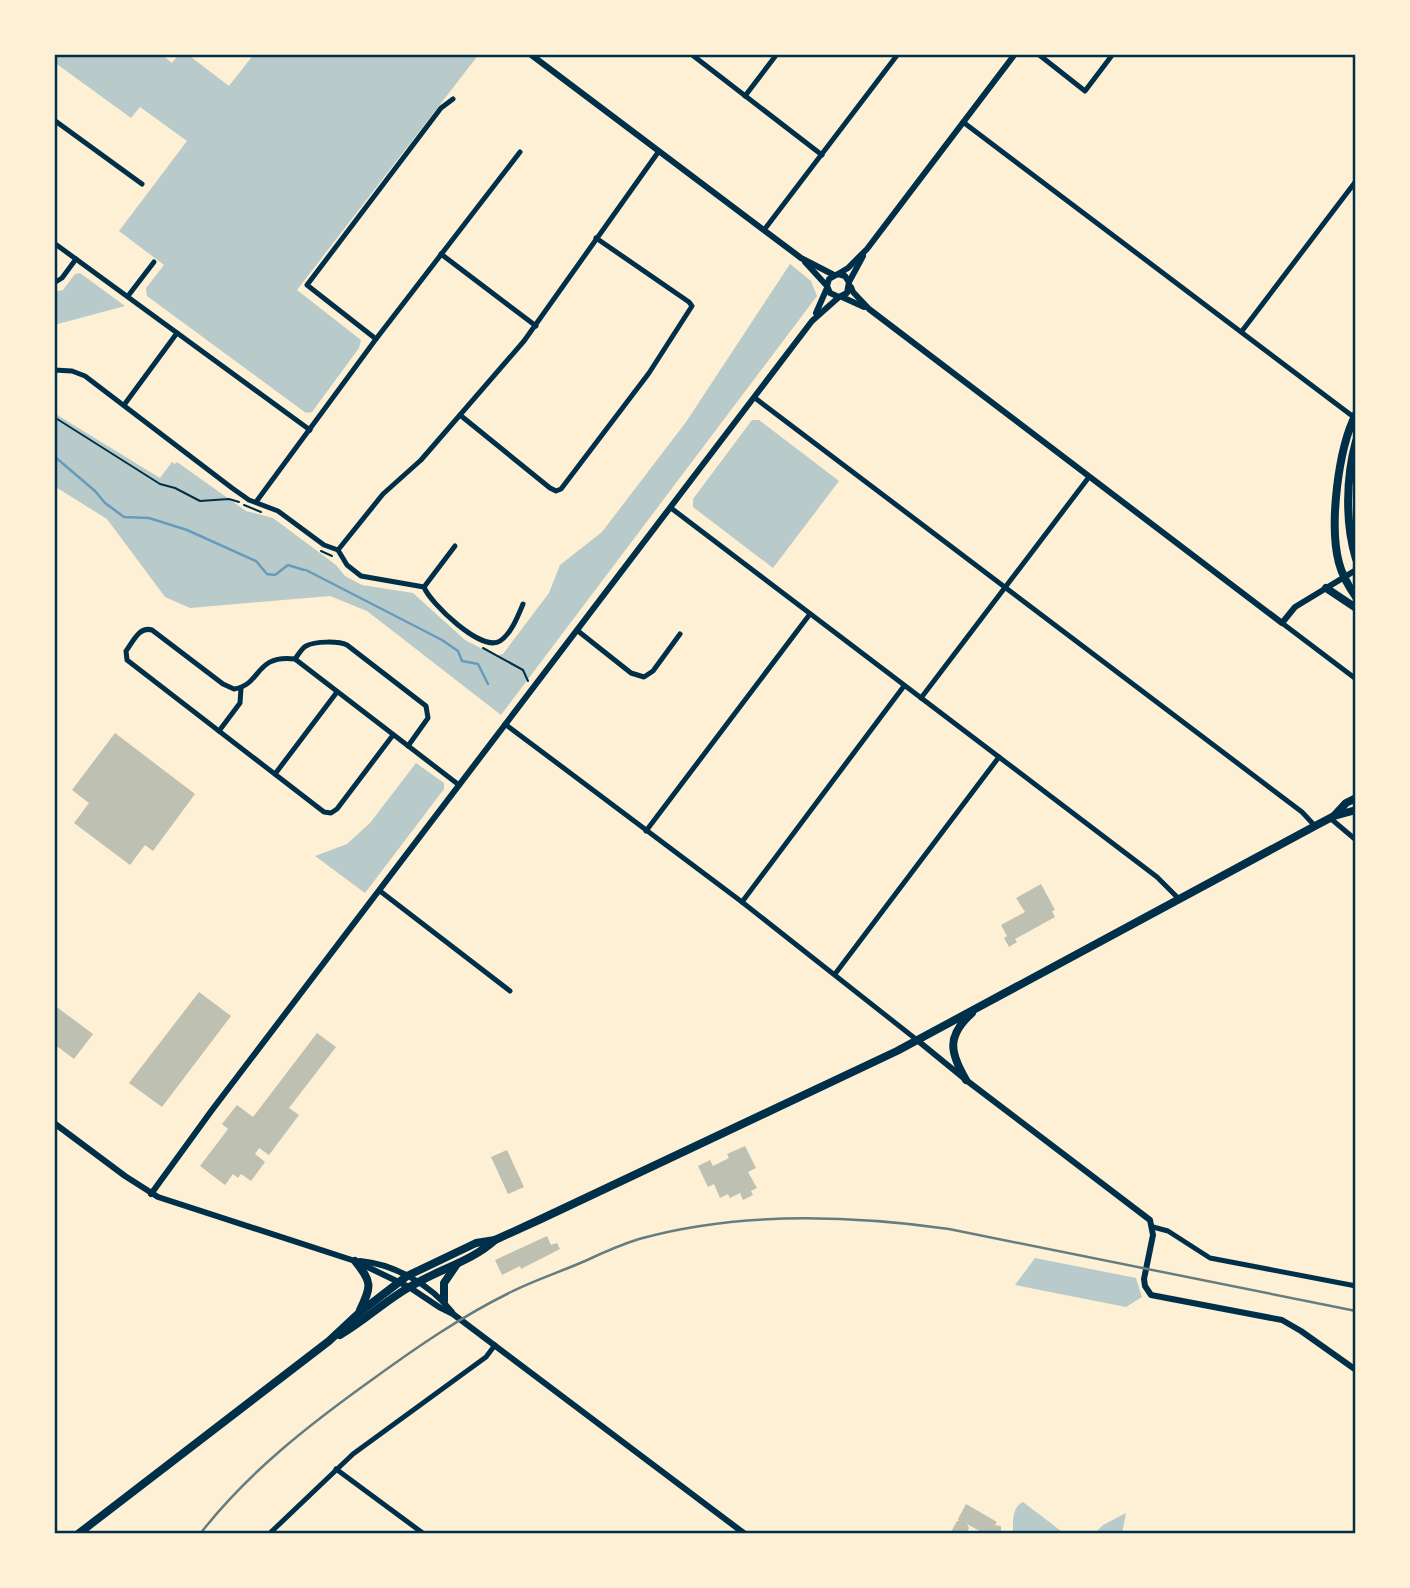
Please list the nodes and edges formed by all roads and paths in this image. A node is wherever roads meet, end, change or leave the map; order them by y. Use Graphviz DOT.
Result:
graph roads {
  1 [pos="530,54"];
  2 [pos="691,54"];
  3 [pos="776,54"];
  4 [pos="898,54"];
  5 [pos="1015,54"];
  6 [pos="1038,54"];
  7 [pos="1112,54"];
  8 [pos="745,96"];
  9 [pos="453,99"];
  10 [pos="54,120"];
  11 [pos="963,122"];
  12 [pos="659,151"];
  13 [pos="520,152"];
  14 [pos="822,155"];
  15 [pos="1356,181"];
  16 [pos="142,184"];
  17 [pos="764,230"];
  18 [pos="596,238"];
  19 [pos="54,243"];
  20 [pos="867,248"];
  21 [pos="441,254"];
  22 [pos="801,258"];
  23 [pos="76,259"];
  24 [pos="154,262"];
  25 [pos="837,275"];
  26 [pos="54,283"];
  27 [pos="850,283"];
  28 [pos="827,287"];
  29 [pos="128,296"];
  30 [pos="840,297"];
  31 [pos="869,309"];
  32 [pos="812,321"];
  33 [pos="536,326"];
  34 [pos="1242,331"];
  35 [pos="177,332"];
  36 [pos="376,339"];
  37 [pos="54,370"];
  38 [pos="755,398"];
  39 [pos="124,405"];
  40 [pos="460,415"];
  41 [pos="1355,416"];
  42 [pos="54,417"];
  43 [pos="310,430"];
  44 [pos="1356,441"];
  45 [pos="1089,477"];
  46 [pos="1352,494"];
  47 [pos="256,502"];
  48 [pos="671,508"];
  49 [pos="265,513"];
  50 [pos="455,546"];
  51 [pos="317,548"];
  52 [pos="338,550"];
  53 [pos="336,558"];
  54 [pos="1356,559"];
  55 [pos="1356,570"];
  56 [pos="1345,577"];
  57 [pos="424,587"];
  58 [pos="1006,588"];
  59 [pos="1326,589"];
  60 [pos="1356,597"];
  61 [pos="523,604"];
  62 [pos="1356,608"];
  63 [pos="810,614"];
  64 [pos="1282,623"];
  65 [pos="578,631"];
  66 [pos="680,634"];
  67 [pos="480,646"];
  68 [pos="295,659"];
  69 [pos="1356,679"];
  70 [pos="528,681"];
  71 [pos="904,686"];
  72 [pos="241,688"];
  73 [pos="337,692"];
  74 [pos="921,698"];
  75 [pos="505,724"];
  76 [pos="219,731"];
  77 [pos="393,734"];
  78 [pos="408,746"];
  79 [pos="999,757"];
  80 [pos="275,774"];
  81 [pos="459,785"];
  82 [pos="1356,798"];
  83 [pos="1356,810"];
  84 [pos="1332,817"];
  85 [pos="1315,826"];
  86 [pos="646,831"];
  87 [pos="1356,840"];
  88 [pos="380,891"];
  89 [pos="1179,899"];
  90 [pos="742,902"];
  91 [pos="835,974"];
  92 [pos="510,990"];
  93 [pos="982,1004"];
  94 [pos="917,1040"];
  95 [pos="966,1080"];
  96 [pos="54,1123"];
  97 [pos="151,1194"];
  98 [pos="1153,1227"];
  99 [pos="495,1240"];
  100 [pos="355,1261"];
  101 [pos="459,1262"];
  102 [pos="407,1276"];
  103 [pos="399,1282"];
  104 [pos="413,1284"];
  105 [pos="1356,1286"];
  106 [pos="444,1301"];
  107 [pos="359,1313"];
  108 [pos="453,1314"];
  109 [pos="329,1341"];
  110 [pos="495,1345"];
  111 [pos="1356,1370"];
  112 [pos="337,1469"];
  113 [pos="78,1534"];
  114 [pos="269,1534"];
  115 [pos="424,1534"];
  116 [pos="745,1534"];
  1 -- 12 [label="street"];
  2 -- 8 [label="street"];
  3 -- 8 [label="street"];
  4 -- 14 [label="street"];
  5 -- 11 [label="street"];
  6 -- 7 [label="street"];
  8 -- 14 [label="street"];
  9 -- 36 [label="street"];
  10 -- 16 [label="street"];
  11 -- 20 [label="street"];
  11 -- 34 [label="street"];
  12 -- 17 [label="street"];
  12 -- 18 [label="street"];
  13 -- 21 [label="street"];
  14 -- 17 [label="street"];
  15 -- 34 [label="street"];
  17 -- 22 [label="street"];
  18 -- 33 [label="street"];
  18 -- 40 [label="street"];
  19 -- 23 [label="street"];
  20 -- 25 [label="street"];
  20 -- 27 [label="street"];
  21 -- 33 [label="street"];
  21 -- 36 [label="street"];
  22 -- 25 [label="street"];
  22 -- 28 [label="street"];
  23 -- 26 [label="street"];
  23 -- 29 [label="street"];
  24 -- 29 [label="street"];
  25 -- 27 [label="street"];
  25 -- 28 [label="street"];
  27 -- 30 [label="street"];
  27 -- 31 [label="street"];
  28 -- 30 [label="street"];
  28 -- 32 [label="street"];
  29 -- 35 [label="street"];
  30 -- 31 [label="street"];
  30 -- 32 [label="street"];
  31 -- 45 [label="street"];
  32 -- 38 [label="street"];
  33 -- 40 [label="street"];
  34 -- 41 [label="street"];
  35 -- 39 [label="street"];
  35 -- 43 [label="street"];
  36 -- 43 [label="street"];
  37 -- 39 [label="street"];
  38 -- 48 [label="street"];
  38 -- 58 [label="street"];
  39 -- 47 [label="street"];
  40 -- 52 [label="street"];
  41 -- 56 [label="highway"];
  42 -- 49 [label="path"];
  43 -- 47 [label="street"];
  44 -- 46 [label="highway"];
  45 -- 58 [label="street"];
  45 -- 64 [label="street"];
  46 -- 54 [label="highway"];
  47 -- 52 [label="street"];
  48 -- 63 [label="street"];
  48 -- 65 [label="street"];
  50 -- 57 [label="street"];
  51 -- 53 [label="path"];
  52 -- 57 [label="street"];
  55 -- 56 [label="street"];
  56 -- 59 [label="street"];
  56 -- 60 [label="highway"];
  57 -- 61 [label="street"];
  58 -- 74 [label="street"];
  58 -- 85 [label="street"];
  59 -- 62 [label="highway"];
  59 -- 64 [label="street"];
  63 -- 71 [label="street"];
  63 -- 86 [label="street"];
  64 -- 69 [label="street"];
  65 -- 66 [label="street"];
  65 -- 75 [label="street"];
  67 -- 70 [label="path"];
  68 -- 72 [label="street"];
  68 -- 73 [label="street"];
  68 -- 78 [label="street"];
  71 -- 74 [label="street"];
  71 -- 90 [label="street"];
  72 -- 76 [label="street"];
  72 -- 76 [label="street"];
  73 -- 77 [label="street"];
  73 -- 80 [label="street"];
  74 -- 79 [label="street"];
  75 -- 81 [label="street"];
  75 -- 86 [label="street"];
  76 -- 80 [label="street"];
  77 -- 78 [label="street"];
  77 -- 80 [label="street"];
  78 -- 81 [label="street"];
  79 -- 89 [label="street"];
  79 -- 91 [label="street"];
  81 -- 88 [label="street"];
  82 -- 84 [label="highway"];
  83 -- 84 [label="highway"];
  84 -- 85 [label="highway"];
  84 -- 87 [label="street"];
  85 -- 89 [label="highway"];
  86 -- 90 [label="street"];
  88 -- 92 [label="street"];
  88 -- 97 [label="street"];
  89 -- 93 [label="highway"];
  90 -- 91 [label="street"];
  91 -- 94 [label="street"];
  93 -- 94 [label="highway"];
  93 -- 95 [label="highway"];
  94 -- 95 [label="street"];
  94 -- 99 [label="highway"];
  95 -- 98 [label="street"];
  96 -- 97 [label="street"];
  97 -- 100 [label="street"];
  98 -- 105 [label="street"];
  98 -- 111 [label="street"];
  99 -- 101 [label="highway"];
  99 -- 102 [label="highway"];
  100 -- 102 [label="street"];
  100 -- 103 [label="street"];
  100 -- 107 [label="highway"];
  101 -- 104 [label="highway"];
  101 -- 106 [label="highway"];
  102 -- 103 [label="highway"];
  102 -- 104 [label="street"];
  103 -- 104 [label="street"];
  103 -- 107 [label="highway"];
  104 -- 106 [label="street"];
  104 -- 108 [label="street"];
  104 -- 109 [label="highway"];
  106 -- 108 [label="street"];
  107 -- 109 [label="highway"];
  108 -- 110 [label="street"];
  109 -- 113 [label="highway"];
  110 -- 112 [label="street"];
  110 -- 116 [label="street"];
  112 -- 114 [label="street"];
  112 -- 115 [label="street"];
}
